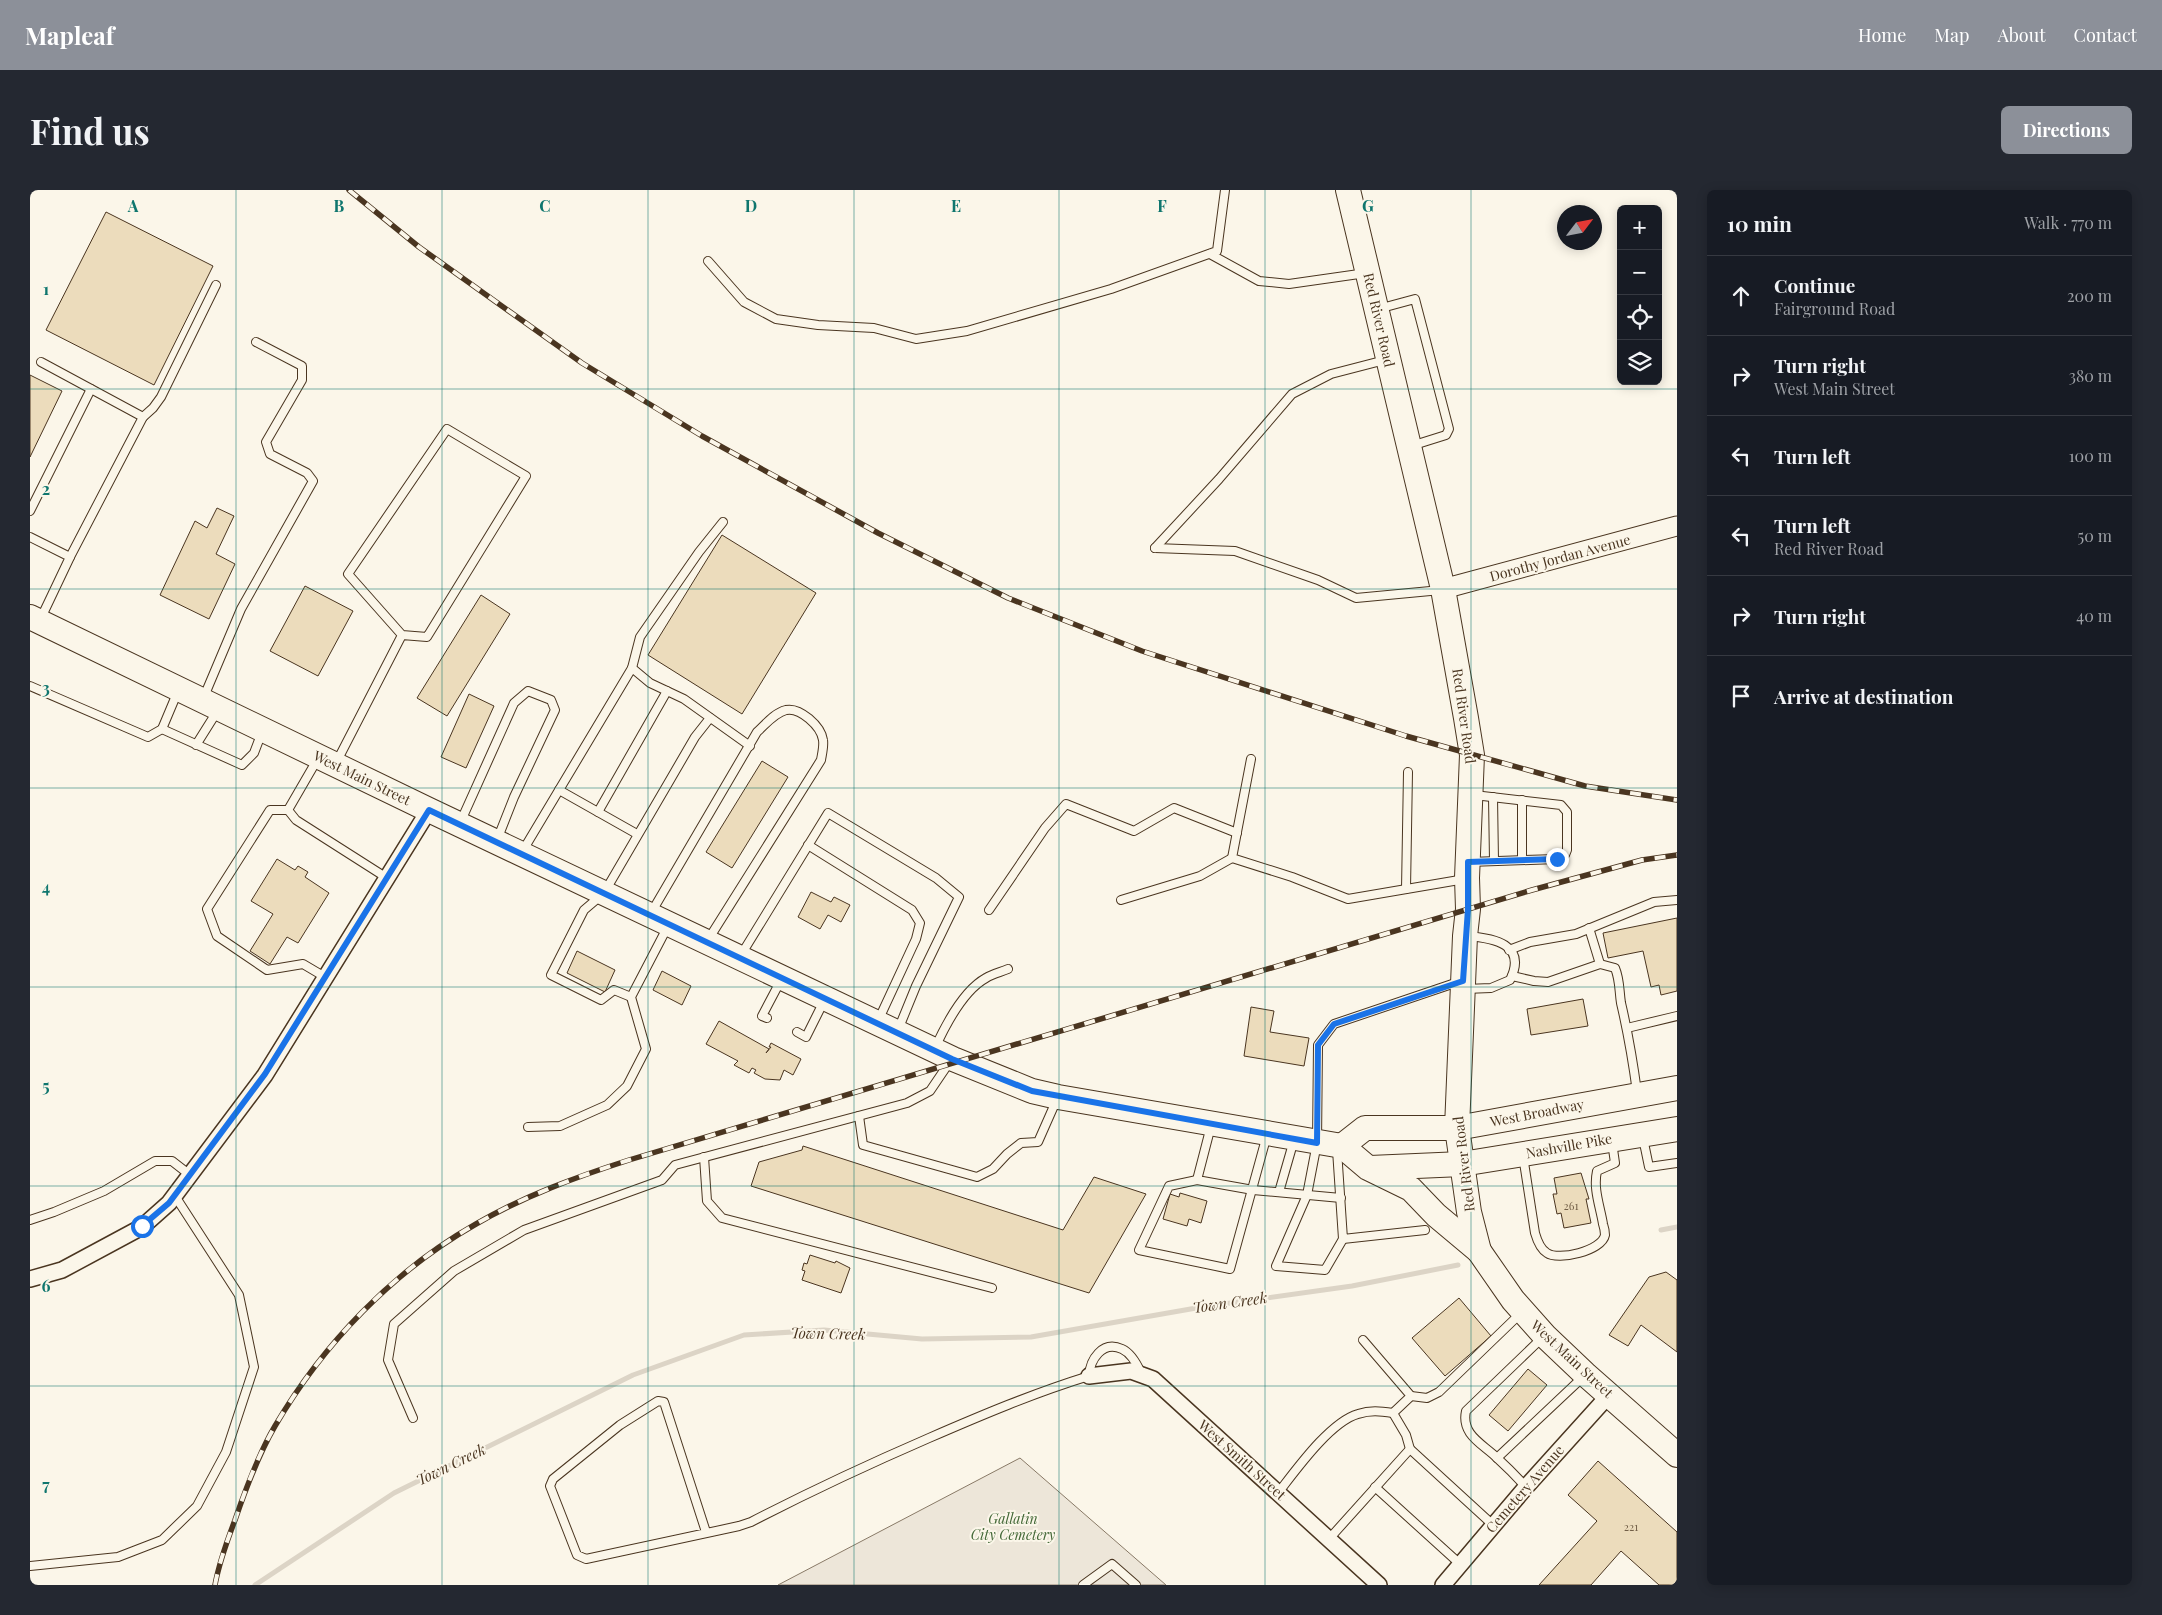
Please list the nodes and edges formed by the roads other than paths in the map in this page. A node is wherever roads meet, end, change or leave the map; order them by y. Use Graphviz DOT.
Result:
graph roads {
  1 [pos="1225,190"];
  2 [pos="1348,190"];
  3 [pos="1210,254"];
  4 [pos="708,261"];
  5 [pos="1368,273"];
  6 [pos="216,285"];
  7 [pos="1376,310"];
  8 [pos="256,342"];
  9 [pos="1388,359"];
  10 [pos="41,362"];
  11 [pos="91,389"];
  12 [pos="143,417"];
  13 [pos="1409,447"];
  14 [pos="30,511"];
  15 [pos="723,522"];
  16 [pos="1677,526"];
  17 [pos="30,537"];
  18 [pos="70,557"];
  19 [pos="1443,589"];
  20 [pos="34,619"];
  21 [pos="402,635"];
  22 [pos="632,668"];
  23 [pos="30,686"];
  24 [pos="179,689"];
  25 [pos="667,691"];
  26 [pos="211,705"];
  27 [pos="710,718"];
  28 [pos="162,729"];
  29 [pos="263,730"];
  30 [pos="196,745"];
  31 [pos="750,746"];
  32 [pos="1251,759"];
  33 [pos="327,760"];
  34 [pos="1408,772"];
  35 [pos="559,790"];
  36 [pos="1470,795"];
  37 [pos="1493,797"];
  38 [pos="1522,800"];
  39 [pos="288,810"];
  40 [pos="429,810"];
  41 [pos="598,812"];
  42 [pos="459,824"];
  43 [pos="1237,833"];
  44 [pos="637,834"];
  45 [pos="496,842"];
  46 [pos="808,845"];
  47 [pos="521,854"];
  48 [pos="1232,858"];
  49 [pos="1522,860"];
  50 [pos="1494,861"];
  51 [pos="1467,870"];
  52 [pos="387,878"];
  53 [pos="1406,889"];
  54 [pos="604,893"];
  55 [pos="1121,900"];
  56 [pos="1677,900"];
  57 [pos="989,910"];
  58 [pos="660,919"];
  59 [pos="1589,928"];
  60 [pos="1465,936"];
  61 [pos="707,942"];
  62 [pos="1509,950"];
  63 [pos="740,958"];
  64 [pos="1600,964"];
  65 [pos="1008,969"];
  66 [pos="1512,976"];
  67 [pos="325,977"];
  68 [pos="782,978"];
  69 [pos="1463,985"];
  70 [pos="631,998"];
  71 [pos="826,998"];
  72 [pos="1677,1016"];
  73 [pos="767,1018"];
  74 [pos="887,1028"];
  75 [pos="1627,1028"];
  76 [pos="797,1032"];
  77 [pos="944,1054"];
  78 [pos="1677,1088"];
  79 [pos="1637,1094"];
  80 [pos="1058,1097"];
  81 [pos="859,1116"];
  82 [pos="1212,1123"];
  83 [pos="528,1127"];
  84 [pos="1457,1128"];
  85 [pos="1677,1129"];
  86 [pos="1267,1133"];
  87 [pos="1642,1134"];
  88 [pos="1612,1139"];
  89 [pos="1323,1143"];
  90 [pos="1523,1154"];
  91 [pos="704,1157"];
  92 [pos="1677,1163"];
  93 [pos="1462,1164"];
  94 [pos="1368,1168"];
  95 [pos="190,1175"];
  96 [pos="1197,1180"];
  97 [pos="1253,1190"];
  98 [pos="1279,1192"];
  99 [pos="174,1196"];
  100 [pos="1307,1196"];
  101 [pos="1341,1198"];
  102 [pos="30,1220"];
  103 [pos="1425,1230"];
  104 [pos="1343,1239"];
  105 [pos="1479,1251"];
  106 [pos="30,1279"];
  107 [pos="992,1288"];
  108 [pos="1523,1312"];
  109 [pos="1545,1336"];
  110 [pos="1363,1340"];
  111 [pos="1141,1374"];
  112 [pos="1585,1374"];
  113 [pos="1089,1376"];
  114 [pos="1609,1395"];
  115 [pos="1411,1396"];
  116 [pos="1393,1413"];
  117 [pos="413,1418"];
  118 [pos="1410,1449"];
  119 [pos="1677,1456"];
  120 [pos="1497,1458"];
  121 [pos="1376,1487"];
  122 [pos="1526,1487"];
  123 [pos="1278,1493"];
  124 [pos="1493,1525"];
  125 [pos="706,1532"];
  126 [pos="1329,1539"];
  127 [pos="1460,1564"];
  128 [pos="30,1566"];
  129 [pos="1082,1585"];
  130 [pos="1136,1585"];
  131 [pos="1379,1585"];
  132 [pos="1443,1585"];
  1 -- 3 [label="lane"];
  2 -- 5 [label="main road, Red River Road"];
  3 -- 4 [label="lane"];
  3 -- 5 [label="lane"];
  5 -- 7 [label="main road, Red River Road"];
  6 -- 12 [label="lane"];
  7 -- 9 [label="main road, Red River Road"];
  7 -- 13 [label="lane"];
  8 -- 26 [label="lane"];
  9 -- 13 [label="main road, Red River Road"];
  9 -- 19 [label="lane"];
  10 -- 11 [label="lane"];
  11 -- 12 [label="lane"];
  11 -- 14 [label="lane"];
  12 -- 18 [label="lane"];
  13 -- 19 [label="main road, Red River Road"];
  15 -- 22 [label="lane"];
  16 -- 19 [label="street, Dorothy Jordan Avenue"];
  17 -- 18 [label="lane"];
  18 -- 20 [label="lane"];
  19 -- 36 [label="main road, Red River Road"];
  20 -- 24 [label="main road, West Main Street"];
  21 -- 21 [label="lane"];
  21 -- 33 [label="lane"];
  22 -- 25 [label="lane"];
  22 -- 35 [label="lane"];
  23 -- 28 [label="lane"];
  24 -- 26 [label="main road, West Main Street"];
  24 -- 28 [label="lane"];
  25 -- 27 [label="lane"];
  25 -- 41 [label="lane"];
  26 -- 29 [label="main road, West Main Street"];
  26 -- 30 [label="lane"];
  27 -- 31 [label="lane"];
  27 -- 44 [label="lane"];
  28 -- 30 [label="lane"];
  29 -- 30 [label="lane"];
  29 -- 33 [label="main road, West Main Street"];
  31 -- 58 [label="lane"];
  31 -- 61 [label="lane"];
  32 -- 43 [label="lane"];
  33 -- 39 [label="lane"];
  33 -- 40 [label="main road, West Main Street"];
  34 -- 53 [label="lane"];
  35 -- 41 [label="lane"];
  35 -- 47 [label="lane"];
  36 -- 37 [label="lane"];
  36 -- 51 [label="main road, Red River Road"];
  37 -- 38 [label="lane"];
  37 -- 50 [label="lane"];
  38 -- 49 [label="lane"];
  38 -- 49 [label="lane"];
  39 -- 52 [label="lane"];
  39 -- 67 [label="lane"];
  40 -- 42 [label="main road, West Main Street"];
  40 -- 52 [label="street"];
  41 -- 44 [label="lane"];
  42 -- 45 [label="main road, West Main Street"];
  42 -- 45 [label="lane"];
  43 -- 48 [label="lane"];
  43 -- 57 [label="lane"];
  44 -- 54 [label="lane"];
  45 -- 47 [label="main road, West Main Street"];
  46 -- 63 [label="lane"];
  46 -- 74 [label="lane"];
  46 -- 74 [label="lane"];
  47 -- 54 [label="main road, West Main Street"];
  48 -- 53 [label="lane"];
  48 -- 55 [label="lane"];
  49 -- 50 [label="lane"];
  50 -- 51 [label="lane"];
  51 -- 53 [label="lane"];
  51 -- 60 [label="main road, Red River Road"];
  52 -- 67 [label="street"];
  54 -- 58 [label="main road, West Main Street"];
  54 -- 70 [label="lane"];
  56 -- 59 [label="lane"];
  58 -- 61 [label="main road, West Main Street"];
  58 -- 70 [label="lane"];
  59 -- 62 [label="lane"];
  59 -- 64 [label="lane"];
  60 -- 62 [label="lane"];
  60 -- 69 [label="main road, Red River Road"];
  61 -- 63 [label="main road, West Main Street"];
  62 -- 66 [label="lane"];
  63 -- 68 [label="main road, West Main Street"];
  64 -- 66 [label="lane"];
  64 -- 75 [label="lane"];
  65 -- 77 [label="lane"];
  66 -- 69 [label="lane"];
  67 -- 95 [label="street"];
  68 -- 71 [label="main road, West Main Street"];
  68 -- 73 [label="lane"];
  69 -- 84 [label="main road, Red River Road"];
  69 -- 89 [label="lane"];
  70 -- 83 [label="lane"];
  71 -- 74 [label="main road, West Main Street"];
  71 -- 76 [label="lane"];
  72 -- 75 [label="lane"];
  74 -- 77 [label="main road, West Main Street"];
  75 -- 79 [label="lane"];
  77 -- 80 [label="main road, West Main Street"];
  77 -- 81 [label="lane"];
  78 -- 79 [label="main road, West Broadway"];
  79 -- 84 [label="main road, West Broadway"];
  80 -- 81 [label="lane"];
  80 -- 82 [label="main road, West Main Street"];
  81 -- 91 [label="lane"];
  82 -- 86 [label="main road, West Main Street"];
  82 -- 96 [label="lane"];
  84 -- 89 [label="main road, West Broadway"];
  84 -- 93 [label="main road, Red River Road"];
  85 -- 87 [label="main road, Nashville Pike"];
  86 -- 89 [label="main road, West Main Street"];
  86 -- 97 [label="lane"];
  87 -- 88 [label="main road, Nashville Pike"];
  87 -- 92 [label="lane"];
  88 -- 90 [label="main road, Nashville Pike"];
  88 -- 90 [label="lane"];
  89 -- 94 [label="main road, West Main Street"];
  89 -- 98 [label="lane"];
  89 -- 100 [label="lane"];
  89 -- 101 [label="lane"];
  90 -- 93 [label="main road, Nashville Pike"];
  91 -- 107 [label="lane"];
  91 -- 117 [label="lane"];
  93 -- 94 [label="main road"];
  93 -- 105 [label="main road, Red River Road"];
  94 -- 105 [label="main road, West Main Street"];
  95 -- 99 [label="street"];
  95 -- 102 [label="lane"];
  96 -- 97 [label="lane"];
  96 -- 97 [label="lane"];
  97 -- 98 [label="lane"];
  98 -- 100 [label="lane"];
  99 -- 106 [label="street"];
  99 -- 128 [label="lane"];
  100 -- 101 [label="lane"];
  100 -- 104 [label="lane"];
  101 -- 104 [label="lane"];
  103 -- 104 [label="lane"];
  105 -- 108 [label="main road, West Main Street"];
  108 -- 109 [label="main road, West Main Street"];
  108 -- 115 [label="lane"];
  109 -- 112 [label="main road, West Main Street"];
  109 -- 120 [label="lane"];
  110 -- 115 [label="lane"];
  111 -- 113 [label="street, West Smith Street"];
  111 -- 113 [label="lane"];
  111 -- 123 [label="street, West Smith Street"];
  112 -- 114 [label="main road, West Main Street"];
  112 -- 120 [label="lane"];
  113 -- 125 [label="lane"];
  114 -- 119 [label="main road, West Main Street"];
  114 -- 122 [label="street, Cemetery Avenue"];
  115 -- 116 [label="lane"];
  116 -- 118 [label="lane"];
  116 -- 123 [label="lane"];
  118 -- 121 [label="lane"];
  118 -- 124 [label="lane"];
  120 -- 122 [label="lane"];
  121 -- 126 [label="lane"];
  121 -- 127 [label="lane"];
  122 -- 124 [label="street, Cemetery Avenue"];
  123 -- 126 [label="street, West Smith Street"];
  124 -- 127 [label="street, Cemetery Avenue"];
  125 -- 125 [label="lane"];
  126 -- 131 [label="street, West Smith Street"];
  127 -- 132 [label="street, Cemetery Avenue"];
  129 -- 130 [label="lane"];
}
